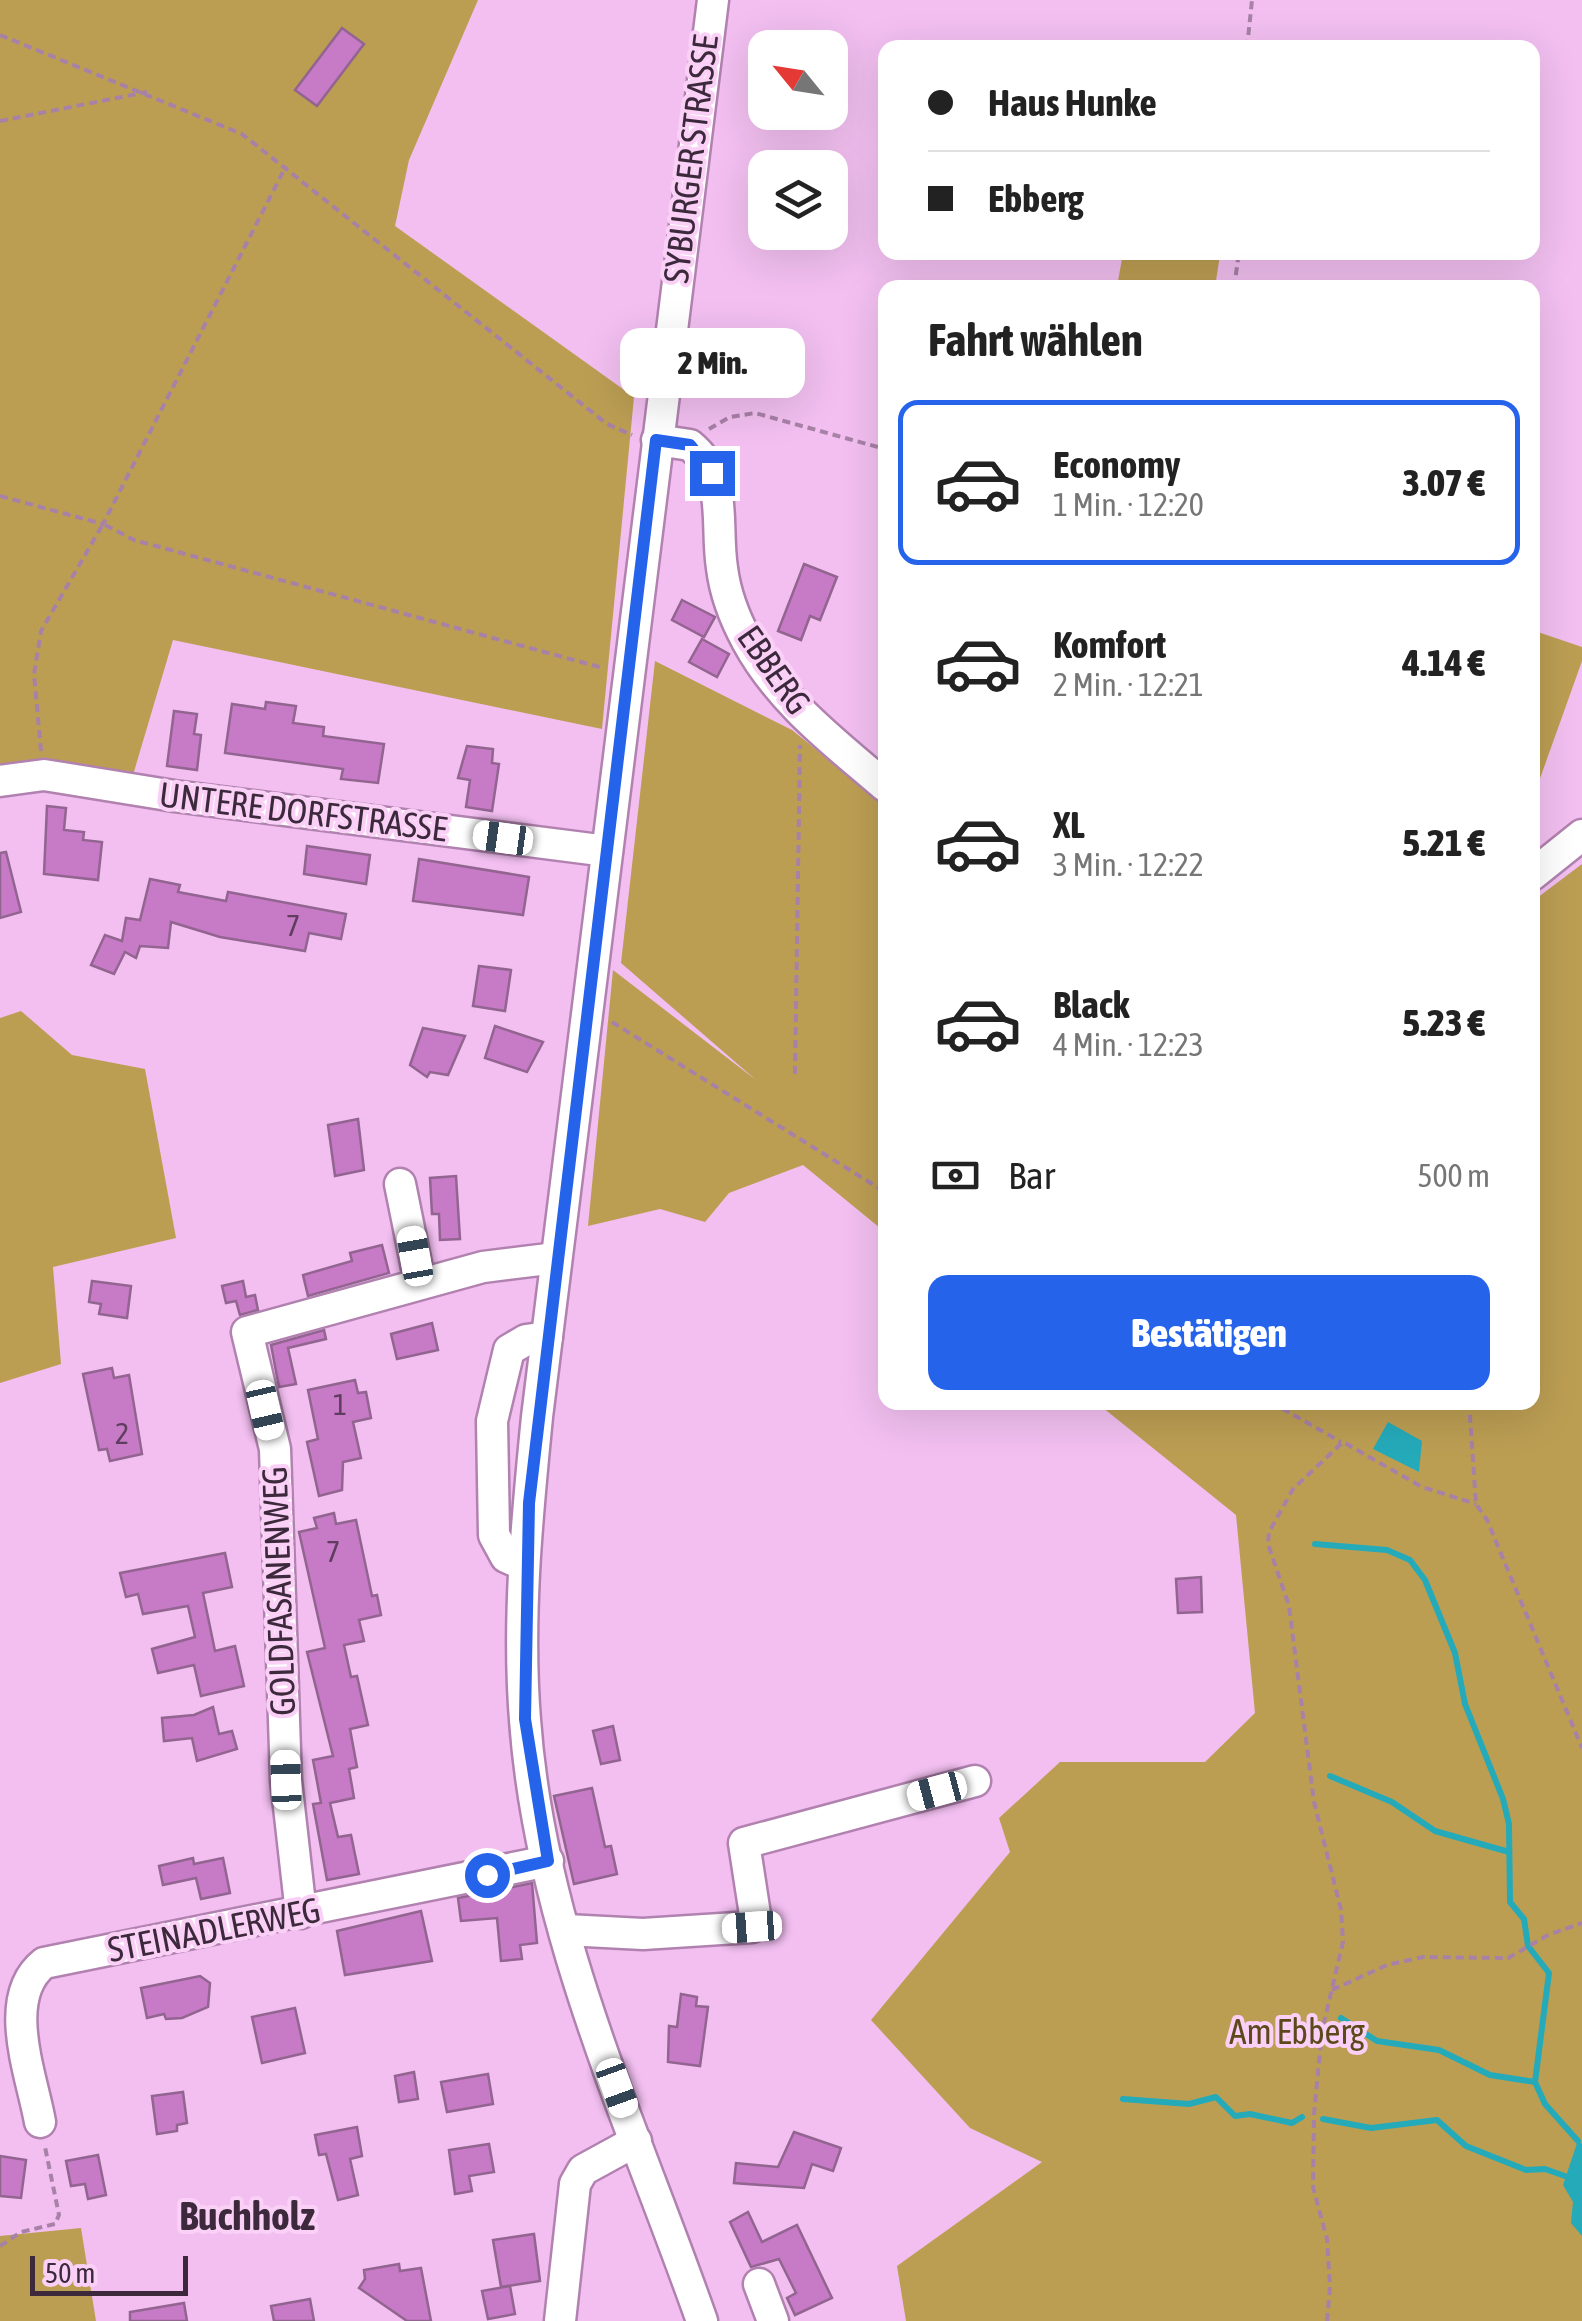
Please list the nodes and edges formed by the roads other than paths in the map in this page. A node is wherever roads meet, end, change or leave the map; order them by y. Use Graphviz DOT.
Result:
graph roads {
  1 [pos="712,0"];
  2 [pos="656,440"];
  3 [pos="878,777"];
  4 [pos="0,781"];
  5 [pos="1582,835"];
  6 [pos="606,850"];
  7 [pos="1540,869"];
  8 [pos="400,1184"];
  9 [pos="556,1258"];
  10 [pos="420,1283"];
  11 [pos="547,1337"];
  12 [pos="524,1566"];
  13 [pos="975,1780"];
  14 [pos="548,1861"];
  15 [pos="301,1913"];
  16 [pos="566,1930"];
  17 [pos="40,2122"];
  18 [pos="636,2140"];
  19 [pos="759,2284"];
  20 [pos="560,2321"];
  21 [pos="702,2321"];
  22 [pos="773,2321"];
  1 -- 2 [label="street, SYBURGER STRASSE"];
  2 -- 3 [label="street, EBBERG"];
  2 -- 6 [label="street, SYBURGER STRASSE"];
  4 -- 6 [label="street, UNTERE DORFSTRASSE"];
  5 -- 7 [label="street"];
  6 -- 9 [label="street, SYBURGER STRASSE"];
  8 -- 10 [label="street"];
  9 -- 10 [label="street, GOLDFASANENWEG"];
  9 -- 11 [label="street, SYBURGER STRASSE"];
  10 -- 15 [label="street, GOLDFASANENWEG"];
  11 -- 12 [label="street, SYBURGER STRASSE"];
  11 -- 12 [label="street"];
  12 -- 14 [label="street, SYBURGER STRASSE"];
  13 -- 16 [label="street"];
  14 -- 15 [label="street, STEINADLERWEG"];
  14 -- 16 [label="street, SYBURGER STRASSE"];
  15 -- 17 [label="street, STEINADLERWEG"];
  16 -- 18 [label="street, SYBURGER STRASSE"];
  18 -- 20 [label="street"];
  18 -- 21 [label="street, SYBURGER STRASSE"];
  19 -- 22 [label="street"];
}
